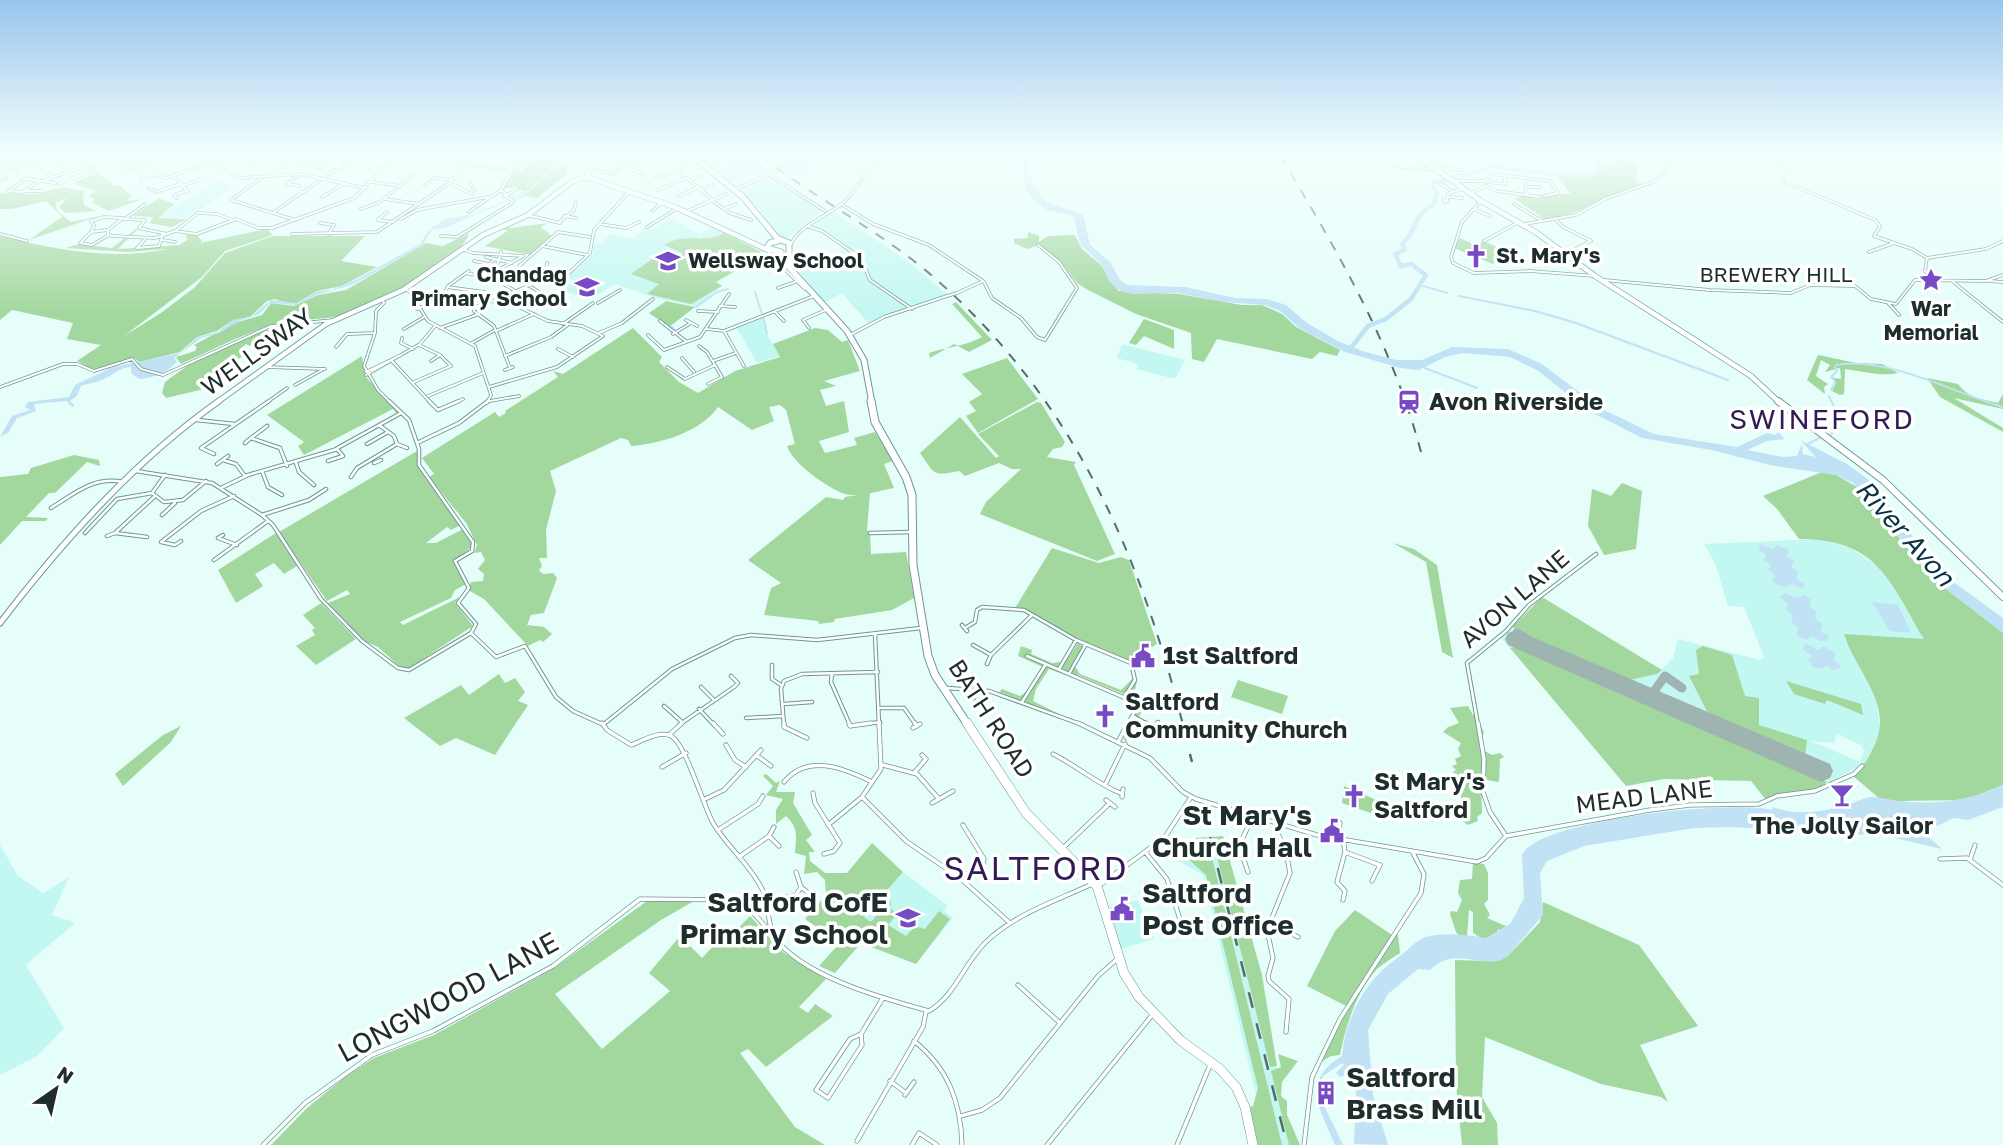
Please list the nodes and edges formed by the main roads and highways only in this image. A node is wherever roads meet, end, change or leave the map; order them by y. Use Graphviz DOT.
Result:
graph roads {
  1 [pos="536,208"];
  2 [pos="679,208"];
  3 [pos="749,208"];
  4 [pos="754,208"];
  5 [pos="1493,208"];
  6 [pos="783,240"];
  7 [pos="769,243"];
  8 [pos="753,244"];
  9 [pos="790,246"];
  10 [pos="772,252"];
  11 [pos="791,267"];
  12 [pos="2003,597"];
  13 [pos="0,623"];
  14 [pos="1253,1145"];
  1 -- 13 [label="main road, WELLSWAY"];
  2 -- 8 [label="main road"];
  3 -- 7 [label="highway"];
  4 -- 6 [label="highway"];
  5 -- 12 [label="main road"];
  6 -- 7 [label="highway"];
  6 -- 9 [label="highway"];
  7 -- 8 [label="main road"];
  7 -- 10 [label="highway"];
  8 -- 10 [label="main road"];
  9 -- 10 [label="highway"];
  9 -- 11 [label="highway"];
  10 -- 11 [label="highway, BATH ROAD"];
  11 -- 14 [label="highway, BATH ROAD"];
}
